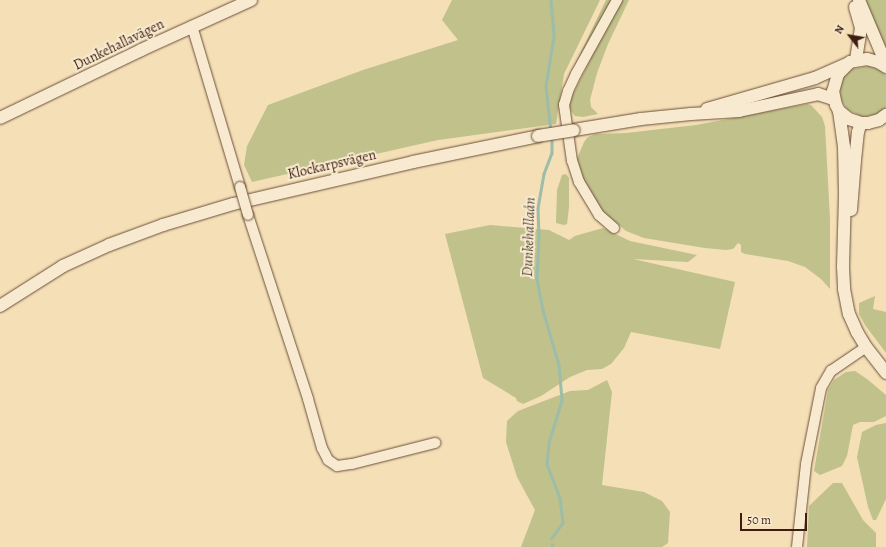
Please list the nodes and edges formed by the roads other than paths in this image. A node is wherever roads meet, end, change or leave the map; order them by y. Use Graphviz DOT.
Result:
graph roads {
  1 [pos="251,0"];
  2 [pos="617,0"];
  3 [pos="852,0"];
  4 [pos="859,0"];
  5 [pos="192,26"];
  6 [pos="852,62"];
  7 [pos="886,65"];
  8 [pos="833,99"];
  9 [pos="840,111"];
  10 [pos="691,114"];
  11 [pos="885,117"];
  12 [pos="0,118"];
  13 [pos="861,123"];
  14 [pos="614,228"];
  15 [pos="843,267"];
  16 [pos="0,306"];
  17 [pos="866,347"];
  18 [pos="886,373"];
  19 [pos="435,442"];
  20 [pos="797,547"];
  1 -- 5 [label="street, Dunkehallavägen"];
  2 -- 14 [label="street"];
  3 -- 6 [label="street"];
  4 -- 7 [label="street"];
  5 -- 12 [label="street, Dunkehallavägen"];
  5 -- 19 [label="street, bridge"];
  6 -- 7 [label="street"];
  6 -- 8 [label="street"];
  6 -- 10 [label="street"];
  8 -- 9 [label="street"];
  8 -- 10 [label="street"];
  9 -- 13 [label="street"];
  9 -- 15 [label="street"];
  10 -- 16 [label="street, Klockarpsvägen, bridge"];
  11 -- 13 [label="street"];
  13 -- 15 [label="street"];
  15 -- 17 [label="street"];
  17 -- 18 [label="street"];
  17 -- 20 [label="street"];
}
